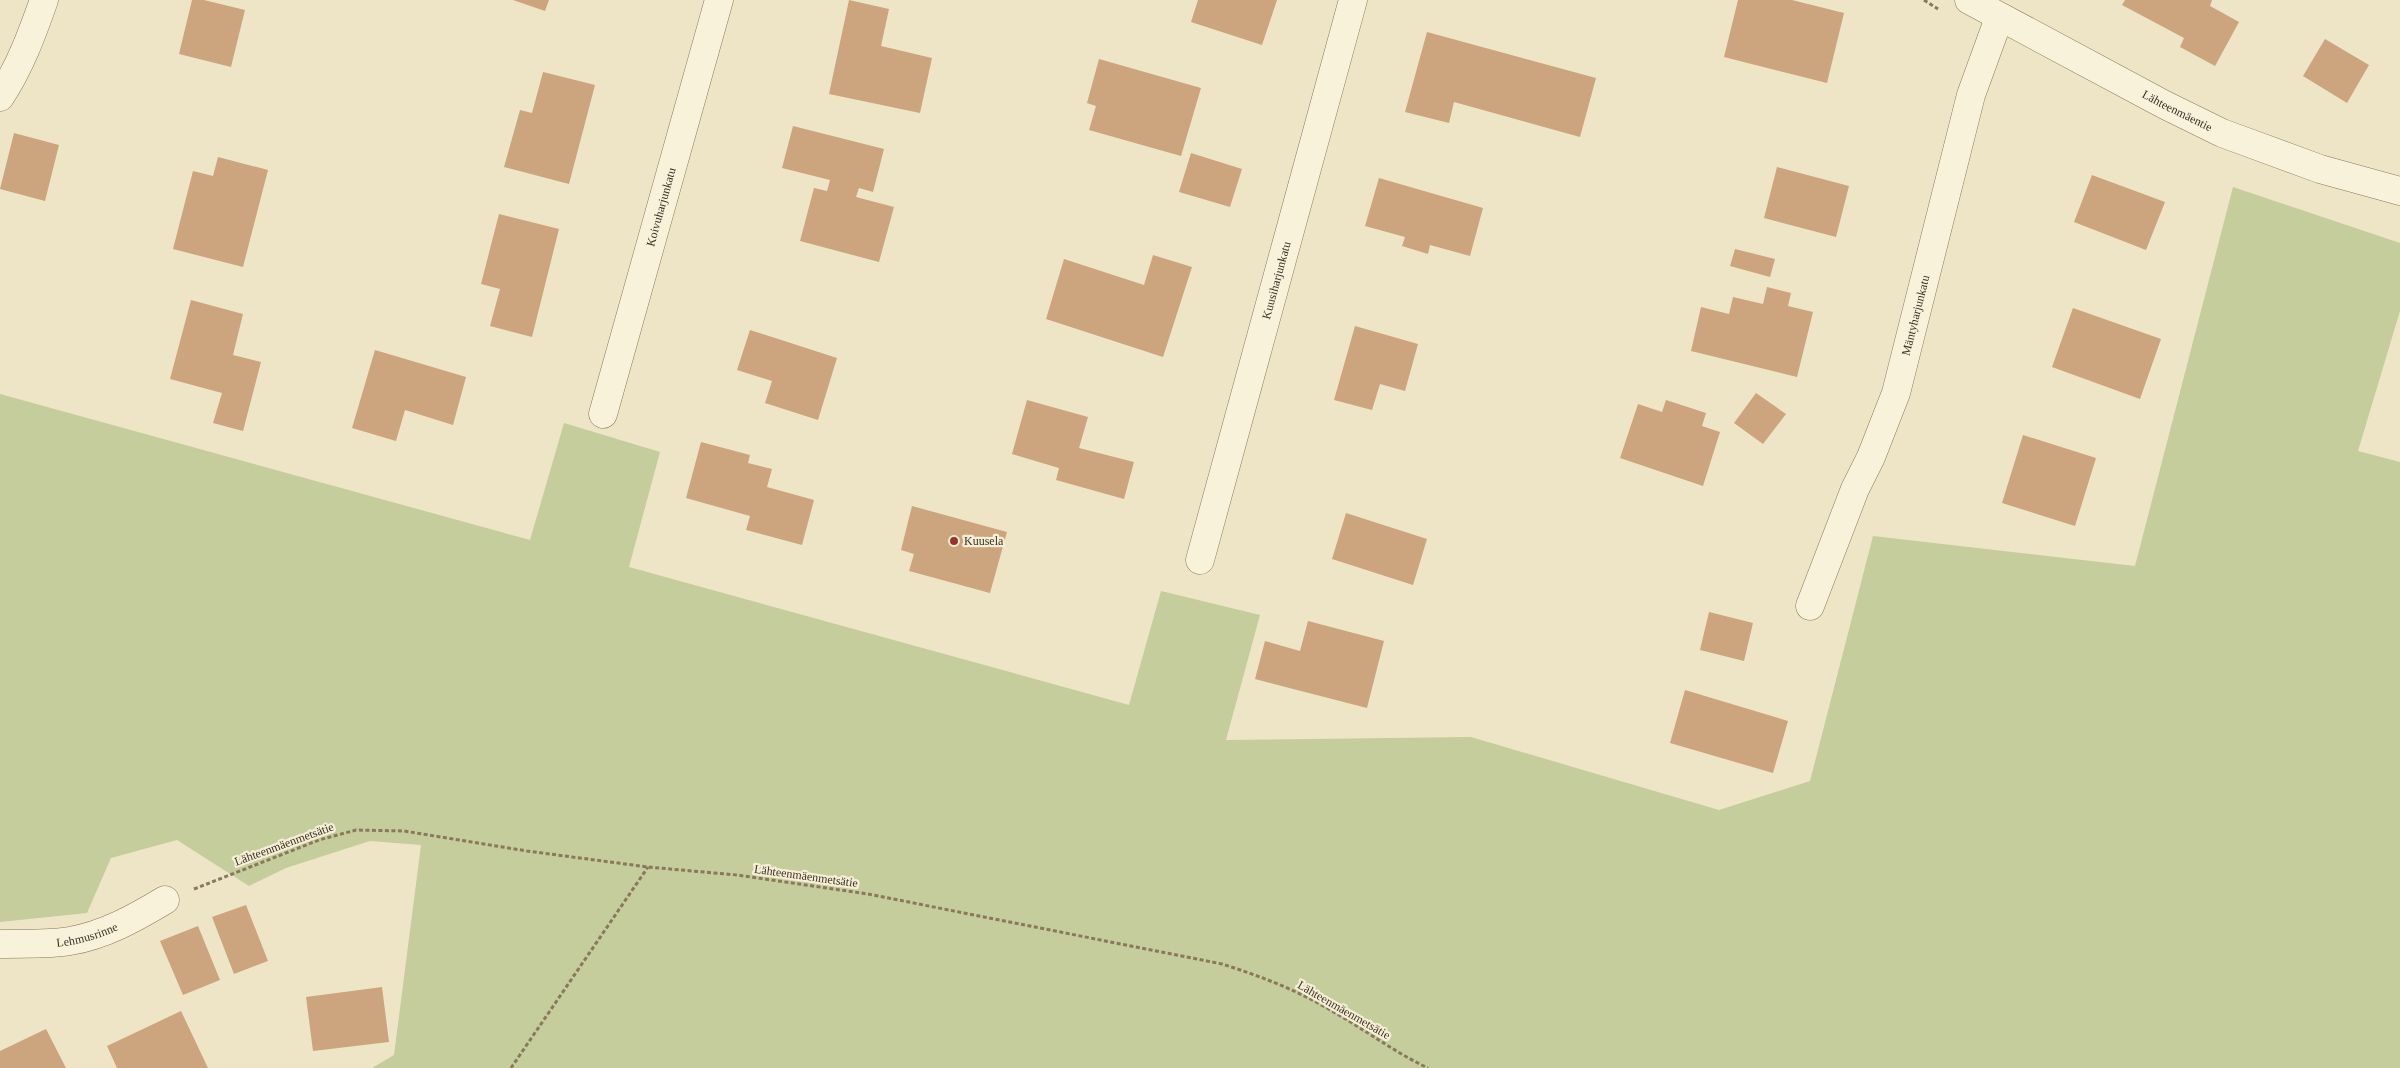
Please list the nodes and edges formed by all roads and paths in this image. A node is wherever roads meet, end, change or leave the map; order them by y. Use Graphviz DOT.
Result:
graph roads {
  1 [pos="44,0"];
  2 [pos="719,0"];
  3 [pos="1353,0"];
  4 [pos="1969,0"];
  5 [pos="1999,18"];
  6 [pos="0,97"];
  7 [pos="2400,191"];
  8 [pos="603,414"];
  9 [pos="1200,560"];
  10 [pos="1810,606"];
  11 [pos="648,867"];
  12 [pos="165,900"];
  13 [pos="0,944"];
  14 [pos="511,1068"];
  15 [pos="1428,1068"];
  1 -- 6 [label="street"];
  2 -- 8 [label="street, Koivuharjunkatu"];
  3 -- 9 [label="street, Kuusiharjunkatu"];
  4 -- 5 [label="street, Lähteenmäentie"];
  5 -- 7 [label="street, Lähteenmäentie"];
  5 -- 10 [label="street, Mäntyharjunkatu"];
  11 -- 12 [label="path, Lähteenmäenmetsätie"];
  11 -- 14 [label="path"];
  11 -- 15 [label="path, Lähteenmäenmetsätie"];
  12 -- 13 [label="street, Lehmusrinne"];
}
